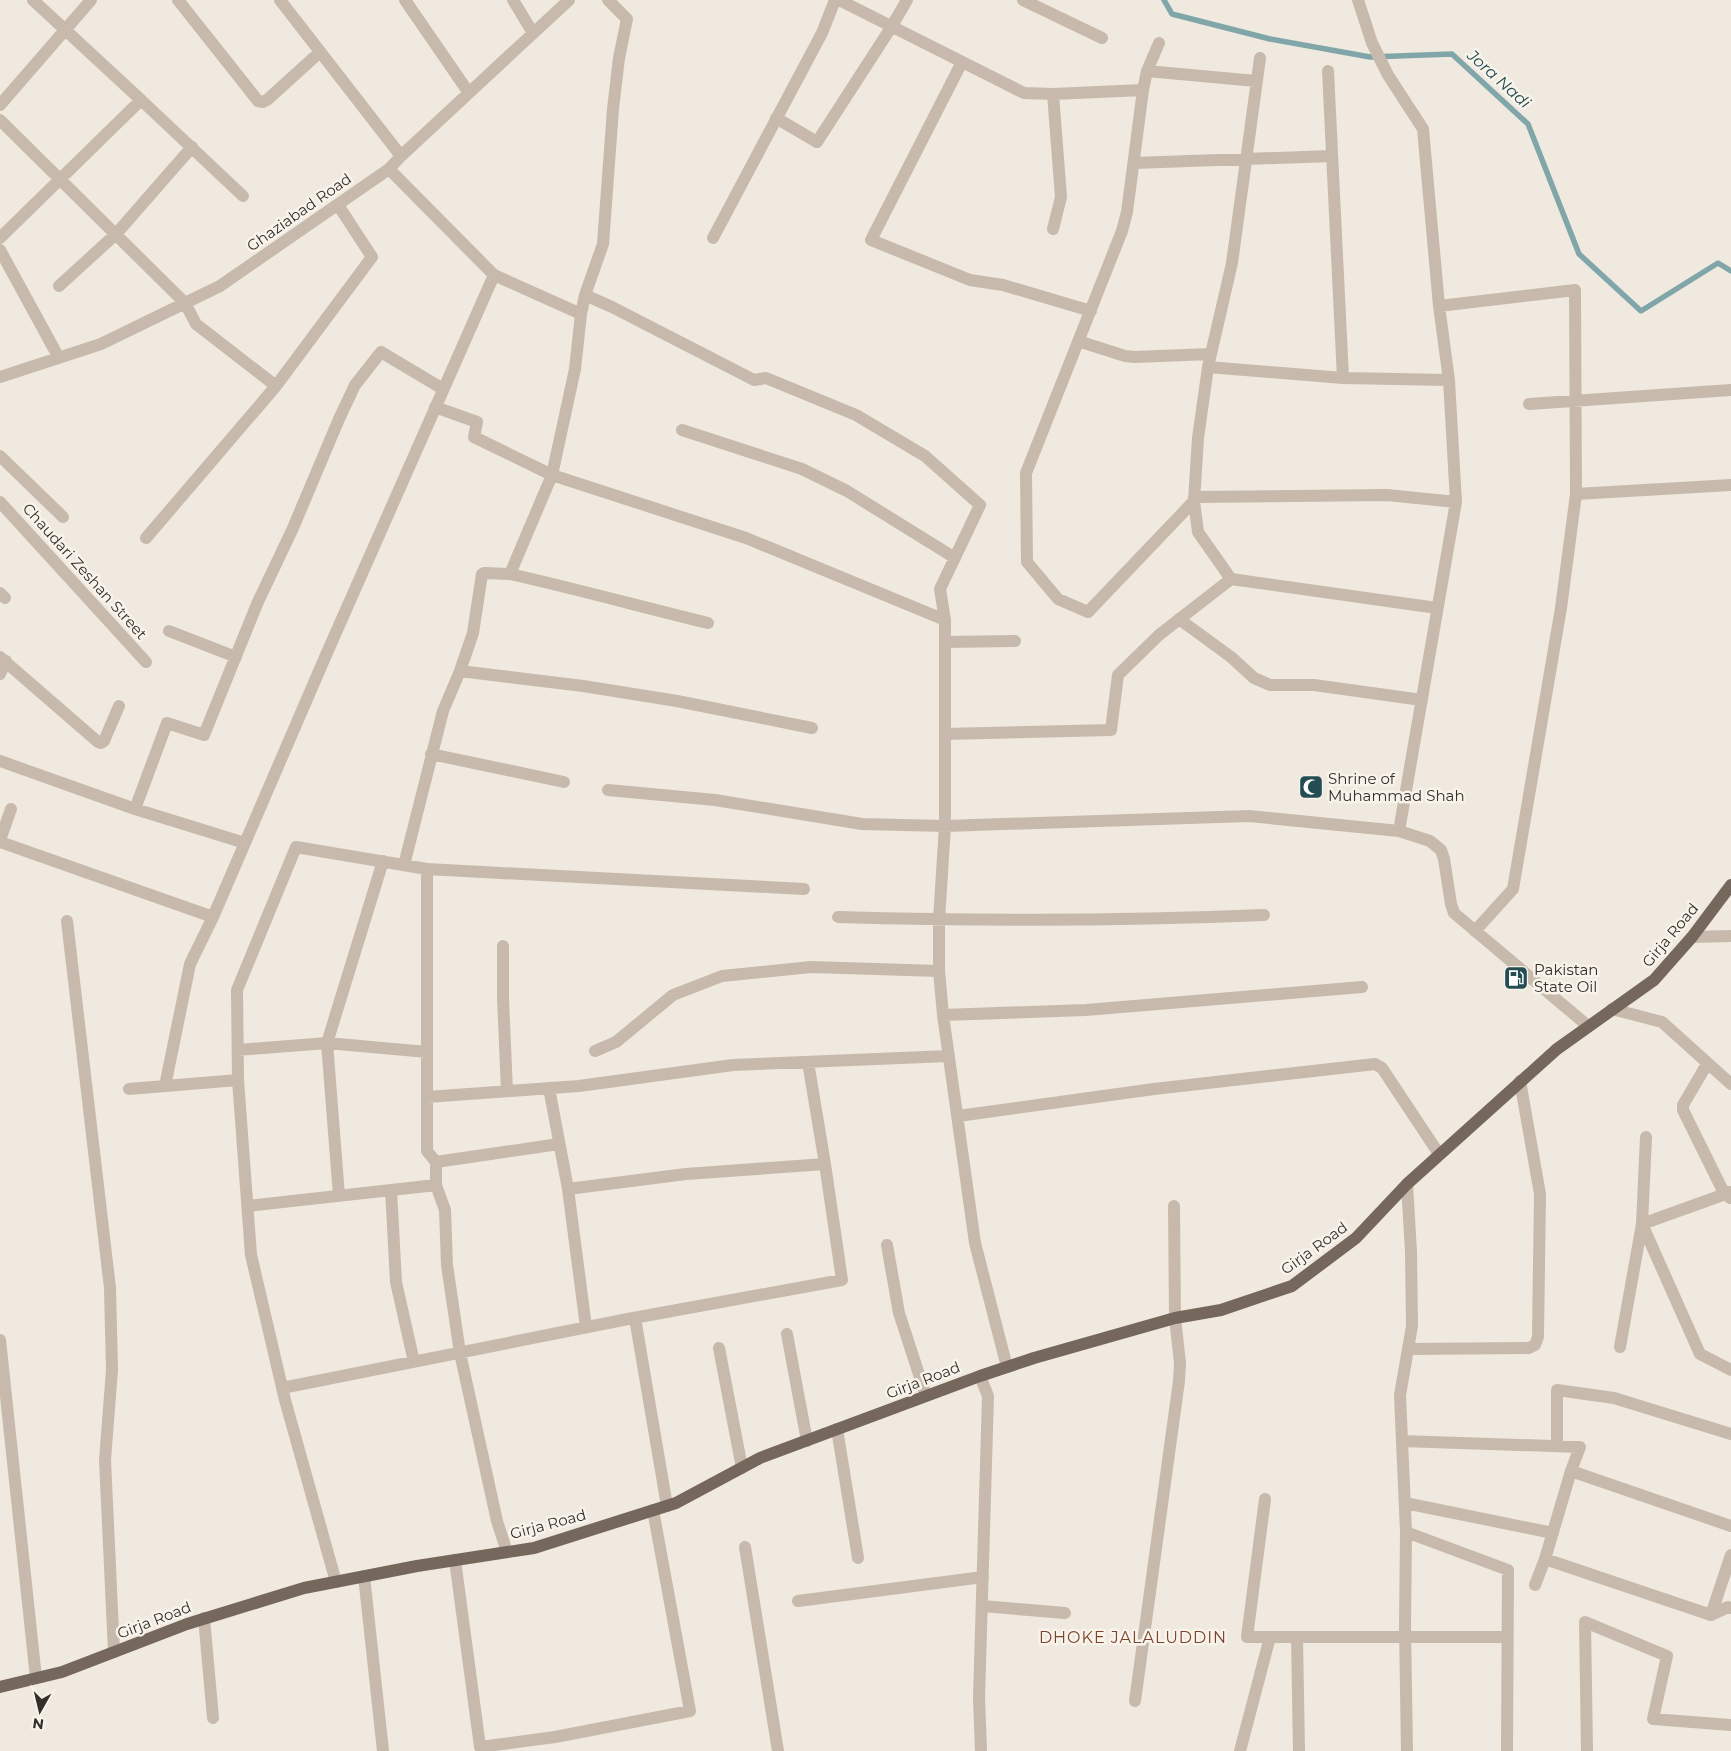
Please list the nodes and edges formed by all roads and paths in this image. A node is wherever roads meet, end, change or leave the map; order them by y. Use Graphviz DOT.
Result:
graph roads {
  1 [pos="33,0"];
  2 [pos="91,0"];
  3 [pos="178,0"];
  4 [pos="280,0"];
  5 [pos="405,0"];
  6 [pos="513,0"];
  7 [pos="569,0"];
  8 [pos="608,0"];
  9 [pos="837,0"];
  10 [pos="907,0"];
  11 [pos="1023,0"];
  12 [pos="1358,0"];
  13 [pos="892,26"];
  14 [pos="65,30"];
  15 [pos="534,33"];
  16 [pos="1102,38"];
  17 [pos="1159,43"];
  18 [pos="320,52"];
  19 [pos="1260,58"];
  20 [pos="962,62"];
  21 [pos="1147,71"];
  22 [pos="1328,72"];
  23 [pos="1256,81"];
  24 [pos="1143,90"];
  25 [pos="470,93"];
  26 [pos="1053,94"];
  27 [pos="141,100"];
  28 [pos="0,105"];
  29 [pos="776,118"];
  30 [pos="0,120"];
  31 [pos="192,147"];
  32 [pos="401,156"];
  33 [pos="1332,156"];
  34 [pos="1246,159"];
  35 [pos="1134,163"];
  36 [pos="389,169"];
  37 [pos="60,180"];
  38 [pos="243,196"];
  39 [pos="338,204"];
  40 [pos="1053,229"];
  41 [pos="116,234"];
  42 [pos="0,238"];
  43 [pos="713,238"];
  44 [pos="0,250"];
  45 [pos="494,275"];
  46 [pos="59,286"];
  47 [pos="585,295"];
  48 [pos="185,303"];
  49 [pos="1438,306"];
  50 [pos="1091,311"];
  51 [pos="581,314"];
  52 [pos="1078,341"];
  53 [pos="59,358"];
  54 [pos="1210,360"];
  55 [pos="0,377"];
  56 [pos="1343,378"];
  57 [pos="1449,380"];
  58 [pos="276,386"];
  59 [pos="443,389"];
  60 [pos="1731,390"];
  61 [pos="1576,400"];
  62 [pos="1529,404"];
  63 [pos="435,407"];
  64 [pos="682,430"];
  65 [pos="0,456"];
  66 [pos="552,475"];
  67 [pos="1731,485"];
  68 [pos="1576,494"];
  69 [pos="1194,499"];
  70 [pos="0,502"];
  71 [pos="1456,502"];
  72 [pos="63,517"];
  73 [pos="146,538"];
  74 [pos="955,558"];
  75 [pos="510,574"];
  76 [pos="1231,580"];
  77 [pos="1437,608"];
  78 [pos="945,620"];
  79 [pos="1179,620"];
  80 [pos="708,623"];
  81 [pos="170,631"];
  82 [pos="1015,641"];
  83 [pos="945,642"];
  84 [pos="236,657"];
  85 [pos="3,659"];
  86 [pos="146,662"];
  87 [pos="460,671"];
  88 [pos="0,674"];
  89 [pos="1422,700"];
  90 [pos="119,706"];
  91 [pos="812,728"];
  92 [pos="945,734"];
  93 [pos="431,754"];
  94 [pos="0,761"];
  95 [pos="564,782"];
  96 [pos="608,790"];
  97 [pos="11,809"];
  98 [pos="135,809"];
  99 [pos="945,826"];
  100 [pos="1399,831"];
  101 [pos="0,841"];
  102 [pos="245,843"];
  103 [pos="382,861"];
  104 [pos="404,865"];
  105 [pos="427,869"];
  106 [pos="1731,885"];
  107 [pos="804,889"];
  108 [pos="1264,915"];
  109 [pos="213,916"];
  110 [pos="838,918"];
  111 [pos="940,920"];
  112 [pos="67,921"];
  113 [pos="1475,931"];
  114 [pos="1731,936"];
  115 [pos="1692,937"];
  116 [pos="503,946"];
  117 [pos="939,971"];
  118 [pos="1362,987"];
  119 [pos="1612,1009"];
  120 [pos="943,1015"];
  121 [pos="1588,1026"];
  122 [pos="327,1043"];
  123 [pos="238,1050"];
  124 [pos="595,1051"];
  125 [pos="427,1052"];
  126 [pos="949,1056"];
  127 [pos="808,1062"];
  128 [pos="1707,1064"];
  129 [pos="238,1080"];
  130 [pos="1520,1081"];
  131 [pos="1731,1084"];
  132 [pos="165,1086"];
  133 [pos="549,1088"];
  134 [pos="129,1089"];
  135 [pos="507,1091"];
  136 [pos="427,1097"];
  137 [pos="958,1116"];
  138 [pos="1646,1137"];
  139 [pos="559,1144"];
  140 [pos="1439,1154"];
  141 [pos="436,1162"];
  142 [pos="825,1164"];
  143 [pos="1407,1184"];
  144 [pos="436,1185"];
  145 [pos="568,1189"];
  146 [pos="390,1190"];
  147 [pos="1730,1195"];
  148 [pos="339,1196"];
  149 [pos="248,1206"];
  150 [pos="1174,1206"];
  151 [pos="1642,1224"];
  152 [pos="887,1245"];
  153 [pos="635,1318"];
  154 [pos="1175,1318"];
  155 [pos="586,1327"];
  156 [pos="787,1334"];
  157 [pos="0,1340"];
  158 [pos="1620,1347"];
  159 [pos="719,1348"];
  160 [pos="1408,1349"];
  161 [pos="460,1352"];
  162 [pos="414,1362"];
  163 [pos="1007,1367"];
  164 [pos="1731,1370"];
  165 [pos="980,1376"];
  166 [pos="282,1388"];
  167 [pos="926,1396"];
  168 [pos="837,1430"];
  169 [pos="1731,1434"];
  170 [pos="807,1441"];
  171 [pos="1402,1441"];
  172 [pos="1557,1446"];
  173 [pos="742,1468"];
  174 [pos="1571,1471"];
  175 [pos="1265,1499"];
  176 [pos="1405,1503"];
  177 [pos="667,1506"];
  178 [pos="653,1510"];
  179 [pos="1731,1526"];
  180 [pos="1406,1532"];
  181 [pos="1553,1533"];
  182 [pos="745,1547"];
  183 [pos="507,1552"];
  184 [pos="1731,1554"];
  185 [pos="858,1558"];
  186 [pos="1545,1559"];
  187 [pos="455,1560"];
  188 [pos="364,1576"];
  189 [pos="983,1576"];
  190 [pos="336,1582"];
  191 [pos="1535,1585"];
  192 [pos="798,1601"];
  193 [pos="982,1606"];
  194 [pos="1731,1608"];
  195 [pos="1065,1613"];
  196 [pos="1711,1615"];
  197 [pos="204,1618"];
  198 [pos="1270,1637"];
  199 [pos="1297,1637"];
  200 [pos="1405,1637"];
  201 [pos="1507,1637"];
  202 [pos="114,1652"];
  203 [pos="36,1678"];
  204 [pos="0,1687"];
  205 [pos="1135,1701"];
  206 [pos="213,1718"];
  207 [pos="1731,1725"];
  208 [pos="383,1751"];
  209 [pos="778,1751"];
  210 [pos="981,1751"];
  211 [pos="1240,1751"];
  212 [pos="1299,1751"];
  213 [pos="1407,1751"];
  214 [pos="1507,1751"];
  215 [pos="1587,1751"];
  1 -- 14 [label="street"];
  2 -- 14 [label="street"];
  3 -- 18 [label="street"];
  4 -- 18 [label="street"];
  5 -- 25 [label="street"];
  6 -- 15 [label="street"];
  7 -- 15 [label="street, Ghaziabad Road"];
  8 -- 47 [label="street"];
  9 -- 13 [label="street"];
  9 -- 29 [label="street"];
  10 -- 13 [label="street"];
  11 -- 16 [label="street"];
  12 -- 49 [label="street"];
  13 -- 20 [label="street"];
  13 -- 29 [label="street"];
  14 -- 27 [label="street"];
  14 -- 28 [label="street"];
  15 -- 25 [label="street, Ghaziabad Road"];
  17 -- 21 [label="street"];
  18 -- 32 [label="street"];
  19 -- 23 [label="street"];
  20 -- 26 [label="street"];
  20 -- 50 [label="street"];
  21 -- 23 [label="street"];
  21 -- 24 [label="street"];
  22 -- 33 [label="street"];
  23 -- 34 [label="street"];
  24 -- 26 [label="street"];
  24 -- 35 [label="street"];
  25 -- 32 [label="street, Ghaziabad Road"];
  26 -- 40 [label="street"];
  27 -- 31 [label="street"];
  27 -- 37 [label="street"];
  29 -- 43 [label="street"];
  30 -- 37 [label="street"];
  31 -- 38 [label="street"];
  31 -- 41 [label="street"];
  32 -- 36 [label="street, Ghaziabad Road"];
  33 -- 34 [label="street"];
  33 -- 56 [label="street"];
  34 -- 35 [label="street"];
  34 -- 54 [label="street"];
  35 -- 50 [label="street"];
  36 -- 39 [label="street, Ghaziabad Road"];
  36 -- 45 [label="street"];
  37 -- 41 [label="street"];
  37 -- 42 [label="street"];
  39 -- 48 [label="street, Ghaziabad Road"];
  39 -- 58 [label="street"];
  41 -- 46 [label="street"];
  41 -- 48 [label="street"];
  44 -- 53 [label="street"];
  45 -- 51 [label="street"];
  45 -- 59 [label="street"];
  47 -- 51 [label="street"];
  47 -- 74 [label="street"];
  48 -- 53 [label="street, Ghaziabad Road"];
  48 -- 58 [label="street"];
  49 -- 57 [label="street"];
  49 -- 61 [label="street"];
  50 -- 52 [label="street"];
  51 -- 66 [label="street"];
  52 -- 54 [label="street"];
  52 -- 69 [label="street"];
  53 -- 55 [label="street, Ghaziabad Road"];
  54 -- 56 [label="street"];
  54 -- 69 [label="street"];
  56 -- 57 [label="street"];
  57 -- 71 [label="street"];
  58 -- 73 [label="street"];
  59 -- 63 [label="street"];
  59 -- 84 [label="street"];
  60 -- 61 [label="street"];
  61 -- 62 [label="street"];
  61 -- 68 [label="street"];
  63 -- 66 [label="street"];
  63 -- 102 [label="street"];
  64 -- 74 [label="street"];
  65 -- 72 [label="street"];
  66 -- 75 [label="street"];
  66 -- 78 [label="street"];
  67 -- 68 [label="street"];
  68 -- 113 [label="street"];
  69 -- 71 [label="street"];
  69 -- 76 [label="street"];
  70 -- 86 [label="street, Chaudari Zeshan Street"];
  71 -- 77 [label="street"];
  74 -- 78 [label="street"];
  75 -- 80 [label="street"];
  75 -- 87 [label="street"];
  76 -- 77 [label="street"];
  76 -- 79 [label="street"];
  77 -- 89 [label="street"];
  78 -- 83 [label="street"];
  79 -- 89 [label="street"];
  79 -- 92 [label="street"];
  81 -- 84 [label="street"];
  82 -- 83 [label="street"];
  83 -- 92 [label="street"];
  84 -- 98 [label="street"];
  85 -- 88 [label="street"];
  85 -- 90 [label="street"];
  87 -- 91 [label="street"];
  87 -- 93 [label="street"];
  89 -- 100 [label="street"];
  92 -- 99 [label="street"];
  93 -- 95 [label="street"];
  93 -- 104 [label="street"];
  94 -- 98 [label="street"];
  96 -- 99 [label="street"];
  97 -- 101 [label="street"];
  98 -- 102 [label="street"];
  99 -- 100 [label="street"];
  99 -- 111 [label="street"];
  100 -- 113 [label="street"];
  101 -- 109 [label="street"];
  102 -- 109 [label="street"];
  103 -- 104 [label="street"];
  103 -- 122 [label="street"];
  103 -- 123 [label="street"];
  104 -- 105 [label="street"];
  105 -- 107 [label="street"];
  105 -- 125 [label="street"];
  106 -- 115 [label="main road, Girja Road"];
  108 -- 111 [label="street"];
  109 -- 132 [label="street"];
  110 -- 111 [label="street"];
  111 -- 117 [label="street"];
  112 -- 202 [label="street"];
  113 -- 121 [label="street"];
  114 -- 115 [label="street"];
  115 -- 119 [label="main road, Girja Road"];
  116 -- 135 [label="street"];
  117 -- 120 [label="street"];
  117 -- 124 [label="street"];
  118 -- 120 [label="street"];
  119 -- 121 [label="main road, Girja Road"];
  119 -- 128 [label="street"];
  120 -- 126 [label="street"];
  121 -- 130 [label="main road, Girja Road"];
  122 -- 123 [label="street"];
  122 -- 125 [label="street"];
  122 -- 148 [label="street"];
  123 -- 129 [label="street"];
  125 -- 136 [label="street"];
  126 -- 127 [label="street"];
  126 -- 137 [label="street"];
  127 -- 133 [label="street"];
  127 -- 142 [label="street"];
  128 -- 131 [label="street"];
  128 -- 147 [label="street"];
  129 -- 132 [label="street"];
  129 -- 149 [label="street"];
  130 -- 140 [label="main road, Girja Road"];
  130 -- 160 [label="street"];
  132 -- 134 [label="street"];
  133 -- 135 [label="street"];
  133 -- 139 [label="street"];
  135 -- 136 [label="street"];
  136 -- 141 [label="street"];
  137 -- 140 [label="street"];
  137 -- 163 [label="street"];
  138 -- 151 [label="street"];
  139 -- 141 [label="street"];
  139 -- 145 [label="street"];
  140 -- 143 [label="main road, Girja Road"];
  141 -- 144 [label="street"];
  142 -- 145 [label="street"];
  142 -- 153 [label="street"];
  143 -- 154 [label="main road, Girja Road"];
  143 -- 160 [label="street"];
  144 -- 146 [label="street"];
  144 -- 161 [label="street"];
  145 -- 155 [label="street"];
  146 -- 148 [label="street"];
  146 -- 162 [label="street"];
  147 -- 151 [label="street"];
  148 -- 149 [label="street"];
  149 -- 166 [label="street"];
  150 -- 154 [label="street"];
  151 -- 158 [label="street"];
  151 -- 164 [label="street"];
  152 -- 167 [label="street"];
  153 -- 155 [label="street"];
  153 -- 177 [label="street"];
  154 -- 163 [label="main road, Girja Road"];
  154 -- 205 [label="street"];
  155 -- 161 [label="street"];
  156 -- 170 [label="street"];
  157 -- 203 [label="street"];
  159 -- 173 [label="street"];
  160 -- 171 [label="street"];
  161 -- 162 [label="street"];
  161 -- 183 [label="street"];
  162 -- 166 [label="street"];
  163 -- 165 [label="main road, Girja Road"];
  165 -- 167 [label="main road, Girja Road"];
  165 -- 189 [label="street"];
  166 -- 190 [label="street"];
  167 -- 168 [label="main road, Girja Road"];
  168 -- 170 [label="main road, Girja Road"];
  168 -- 185 [label="street"];
  169 -- 172 [label="street"];
  170 -- 173 [label="main road, Girja Road"];
  171 -- 172 [label="street"];
  171 -- 176 [label="street"];
  172 -- 174 [label="street"];
  173 -- 177 [label="main road, Girja Road"];
  174 -- 179 [label="street"];
  174 -- 181 [label="street"];
  175 -- 198 [label="street"];
  176 -- 180 [label="street"];
  176 -- 181 [label="street"];
  177 -- 178 [label="main road, Girja Road"];
  178 -- 183 [label="main road, Girja Road"];
  178 -- 187 [label="street"];
  180 -- 200 [label="street"];
  180 -- 201 [label="street"];
  181 -- 186 [label="street"];
  182 -- 209 [label="street"];
  183 -- 187 [label="main road, Girja Road"];
  184 -- 196 [label="street"];
  186 -- 191 [label="street"];
  186 -- 196 [label="street"];
  187 -- 188 [label="main road, Girja Road"];
  188 -- 190 [label="main road, Girja Road"];
  188 -- 208 [label="street"];
  189 -- 192 [label="street"];
  189 -- 193 [label="street"];
  190 -- 197 [label="main road, Girja Road"];
  193 -- 195 [label="street"];
  193 -- 210 [label="street"];
  194 -- 196 [label="street"];
  197 -- 202 [label="main road, Girja Road"];
  197 -- 206 [label="street"];
  198 -- 199 [label="street"];
  198 -- 211 [label="street"];
  199 -- 200 [label="street"];
  199 -- 212 [label="street"];
  200 -- 201 [label="street"];
  200 -- 213 [label="street"];
  201 -- 214 [label="street"];
  202 -- 203 [label="main road, Girja Road"];
  203 -- 204 [label="main road, Girja Road"];
  207 -- 215 [label="street"];
}
